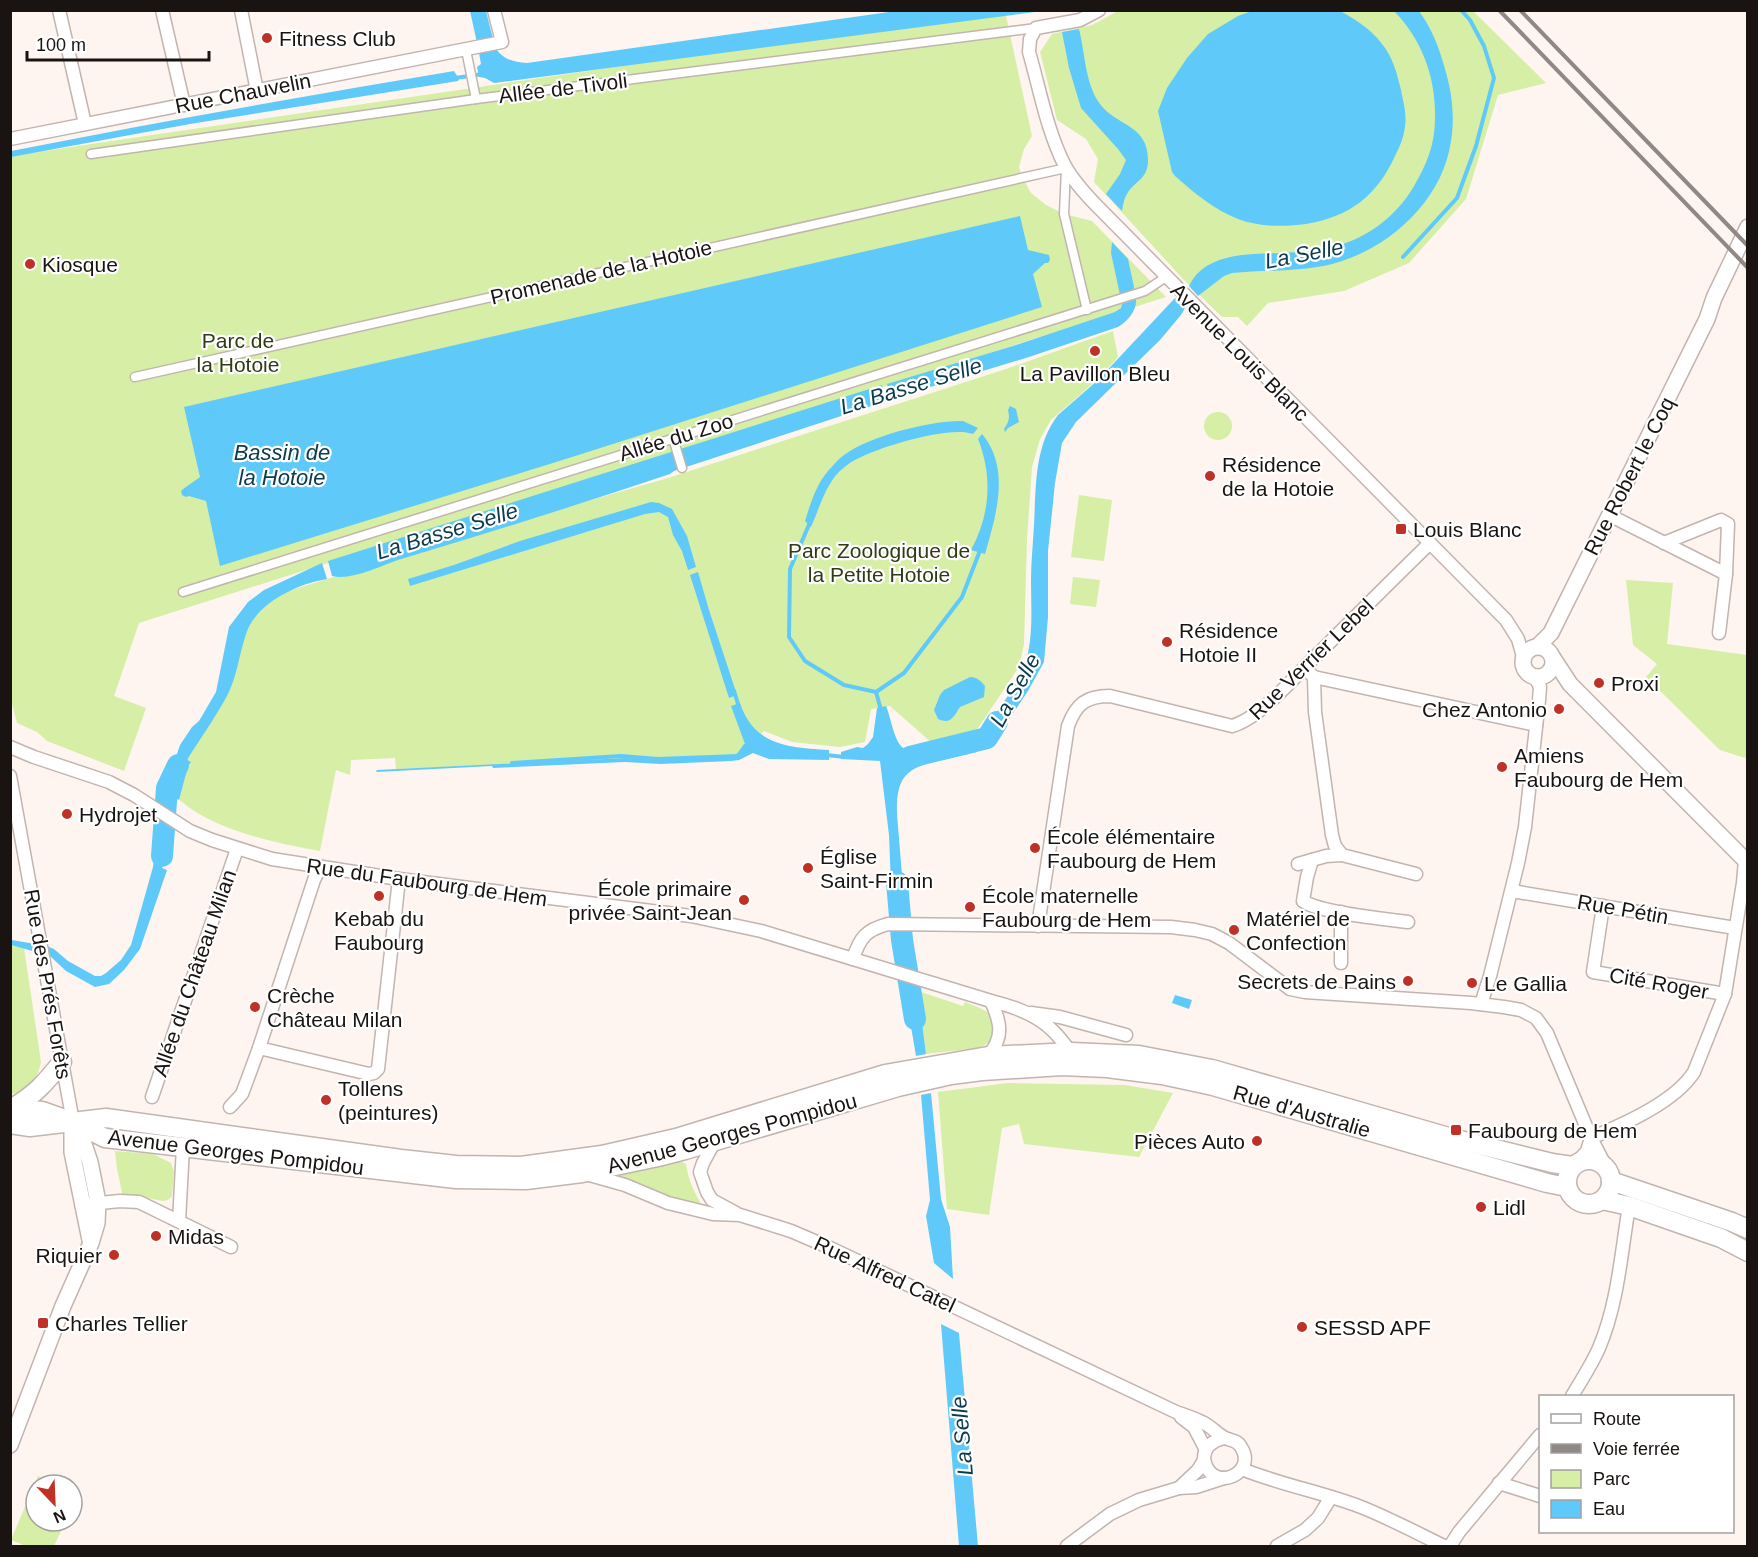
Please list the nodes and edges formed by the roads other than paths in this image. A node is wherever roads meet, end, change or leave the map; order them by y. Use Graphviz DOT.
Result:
graph roads {
  1 [pos="59,10"];
  2 [pos="162,10"];
  3 [pos="241,10"];
  4 [pos="494,10"];
  5 [pos="1100,10"];
  6 [pos="1036,28"];
  7 [pos="471,49"];
  8 [pos="257,91"];
  9 [pos="476,99"];
  10 [pos="184,105"];
  11 [pos="85,124"];
  12 [pos="10,139"];
  13 [pos="91,154"];
  14 [pos="1066,168"];
  15 [pos="1748,227"];
  16 [pos="1748,247"];
  17 [pos="1166,277"];
  18 [pos="1087,310"];
  19 [pos="1707,319"];
  20 [pos="135,377"];
  21 [pos="673,438"];
  22 [pos="682,468"];
  23 [pos="1609,515"];
  24 [pos="1430,543"];
  25 [pos="1665,543"];
  26 [pos="1726,574"];
  27 [pos="183,592"];
  28 [pos="1719,633"];
  29 [pos="1539,652"];
  30 [pos="1304,668"];
  31 [pos="1540,676"];
  32 [pos="1314,677"];
  33 [pos="1570,684"];
  34 [pos="1536,726"];
  35 [pos="10,747"];
  36 [pos="10,776"];
  37 [pos="237,849"];
  38 [pos="1342,855"];
  39 [pos="1312,860"];
  40 [pos="1746,861"];
  41 [pos="1298,864"];
  42 [pos="320,867"];
  43 [pos="1416,874"];
  44 [pos="399,879"];
  45 [pos="1512,891"];
  46 [pos="1603,906"];
  47 [pos="1341,912"];
  48 [pos="1408,922"];
  49 [pos="1038,926"];
  50 [pos="1735,928"];
  51 [pos="854,959"];
  52 [pos="1341,963"];
  53 [pos="1725,994"];
  54 [pos="991,1001"];
  55 [pos="1481,1004"];
  56 [pos="1024,1012"];
  57 [pos="1126,1035"];
  58 [pos="259,1048"];
  59 [pos="1071,1052"];
  60 [pos="988,1056"];
  61 [pos="1026,1060"];
  62 [pos="62,1062"];
  63 [pos="152,1097"];
  64 [pos="230,1107"];
  65 [pos="11,1113"];
  66 [pos="73,1122"];
  67 [pos="1591,1138"];
  68 [pos="715,1141"];
  69 [pos="681,1144"];
  70 [pos="183,1147"];
  71 [pos="1575,1164"];
  72 [pos="582,1173"];
  73 [pos="700,1173"];
  74 [pos="1609,1174"];
  75 [pos="1567,1187"];
  76 [pos="1602,1200"];
  77 [pos="90,1204"];
  78 [pos="1629,1206"];
  79 [pos="740,1215"];
  80 [pos="179,1221"];
  81 [pos="1748,1230"];
  82 [pos="231,1247"];
  83 [pos="1748,1251"];
  84 [pos="1573,1395"];
  85 [pos="1176,1412"];
  86 [pos="1539,1436"];
  87 [pos="1225,1438"];
  88 [pos="10,1445"];
  89 [pos="1205,1455"];
  90 [pos="1242,1468"];
  91 [pos="1224,1479"];
  92 [pos="1502,1479"];
  93 [pos="1179,1488"];
  94 [pos="1539,1496"];
  95 [pos="1331,1497"];
  96 [pos="1067,1546"];
  97 [pos="1277,1546"];
  98 [pos="1444,1546"];
  99 [pos="1450,1546"];
  1 -- 11 [label="street"];
  2 -- 10 [label="street"];
  3 -- 8 [label="street"];
  4 -- 7 [label="street, Rue Chauvelin"];
  5 -- 6 [label="street"];
  6 -- 9 [label="street, Allée de Tivoli"];
  6 -- 14 [label="street, Avenue Louis Blanc"];
  7 -- 8 [label="street, Rue Chauvelin"];
  7 -- 9 [label="street"];
  8 -- 10 [label="street, Rue Chauvelin"];
  9 -- 13 [label="street, Allée de Tivoli"];
  10 -- 11 [label="street, Rue Chauvelin"];
  11 -- 12 [label="street, Rue Chauvelin"];
  14 -- 17 [label="street, Avenue Louis Blanc"];
  14 -- 18 [label="street"];
  14 -- 20 [label="street, Promenade de la Hotoie"];
  15 -- 19 [label="street"];
  16 -- 19 [label="street"];
  17 -- 18 [label="street, Allée du Zoo"];
  17 -- 24 [label="street, Avenue Louis Blanc"];
  18 -- 21 [label="street, Allée du Zoo"];
  19 -- 23 [label="street, Rue Robert le Coq"];
  21 -- 22 [label="street"];
  21 -- 27 [label="street, Allée du Zoo"];
  23 -- 25 [label="street"];
  23 -- 29 [label="street, Rue Robert le Coq"];
  24 -- 29 [label="street, Avenue Louis Blanc"];
  24 -- 30 [label="street, Rue Verrier Lebel"];
  25 -- 26 [label="street"];
  25 -- 26 [label="street"];
  26 -- 28 [label="street"];
  29 -- 31 [label="street, Rue Robert le Coq"];
  29 -- 31 [label="street"];
  29 -- 33 [label="street, Avenue Louis Blanc"];
  30 -- 32 [label="street"];
  30 -- 49 [label="street, Rue Verrier Lebel"];
  31 -- 33 [label="street, Avenue Louis Blanc"];
  31 -- 34 [label="street"];
  32 -- 34 [label="street"];
  32 -- 38 [label="street"];
  33 -- 40 [label="street, Avenue Louis Blanc"];
  34 -- 45 [label="street"];
  35 -- 37 [label="street, Rue du Faubourg de Hem"];
  36 -- 62 [label="street, Rue des Prés Forêts"];
  37 -- 42 [label="street, Rue du Faubourg de Hem"];
  37 -- 63 [label="street, Allée du Château Milan"];
  38 -- 39 [label="street"];
  38 -- 43 [label="street"];
  39 -- 41 [label="street"];
  39 -- 47 [label="street"];
  40 -- 50 [label="street"];
  42 -- 44 [label="street, Rue du Faubourg de Hem"];
  42 -- 58 [label="street"];
  44 -- 51 [label="street, Rue du Faubourg de Hem"];
  44 -- 58 [label="street"];
  45 -- 46 [label="street, Rue Pétin"];
  45 -- 55 [label="street"];
  46 -- 50 [label="street, Rue Pétin"];
  46 -- 53 [label="street, Cité Roger"];
  47 -- 48 [label="street"];
  47 -- 52 [label="street"];
  49 -- 51 [label="street"];
  49 -- 55 [label="street"];
  50 -- 53 [label="street"];
  51 -- 54 [label="street"];
  53 -- 67 [label="street"];
  54 -- 56 [label="street"];
  54 -- 60 [label="street"];
  55 -- 67 [label="street"];
  56 -- 57 [label="street"];
  56 -- 59 [label="street"];
  58 -- 64 [label="street"];
  59 -- 61 [label="main road, Rue d'Australie"];
  59 -- 71 [label="main road, Rue d'Australie"];
  60 -- 61 [label="main road, Avenue Georges Pompidou"];
  60 -- 69 [label="main road, Avenue Georges Pompidou"];
  61 -- 68 [label="main road, Avenue Georges Pompidou"];
  61 -- 75 [label="main road, Rue d'Australie"];
  62 -- 65 [label="main road"];
  62 -- 66 [label="street, Rue des Prés Forêts"];
  65 -- 66 [label="main road"];
  66 -- 69 [label="main road, Avenue Georges Pompidou"];
  66 -- 70 [label="main road, Avenue Georges Pompidou"];
  66 -- 77 [label="street"];
  67 -- 71 [label="street"];
  67 -- 74 [label="street"];
  68 -- 69 [label="main road, Avenue Georges Pompidou"];
  68 -- 73 [label="street"];
  69 -- 72 [label="main road, Avenue Georges Pompidou"];
  69 -- 73 [label="street"];
  70 -- 72 [label="main road, Avenue Georges Pompidou"];
  70 -- 80 [label="street"];
  71 -- 74 [label="main road"];
  71 -- 75 [label="main road"];
  72 -- 79 [label="street, Rue Alfred Catel"];
  73 -- 79 [label="street"];
  74 -- 76 [label="main road"];
  74 -- 81 [label="main road"];
  75 -- 76 [label="main road"];
  76 -- 78 [label="main road"];
  77 -- 80 [label="street"];
  77 -- 88 [label="street"];
  78 -- 83 [label="main road"];
  78 -- 84 [label="street"];
  79 -- 85 [label="street, Rue Alfred Catel"];
  80 -- 82 [label="street"];
  85 -- 87 [label="street, Rue Alfred Catel"];
  85 -- 89 [label="street, Rue Alfred Catel"];
  86 -- 92 [label="street"];
  87 -- 89 [label="street"];
  87 -- 90 [label="street"];
  89 -- 91 [label="street"];
  89 -- 93 [label="street"];
  90 -- 91 [label="street"];
  90 -- 95 [label="street"];
  91 -- 93 [label="street"];
  92 -- 94 [label="street"];
  92 -- 99 [label="street"];
  93 -- 96 [label="street"];
  95 -- 97 [label="street"];
  95 -- 98 [label="street"];
}
